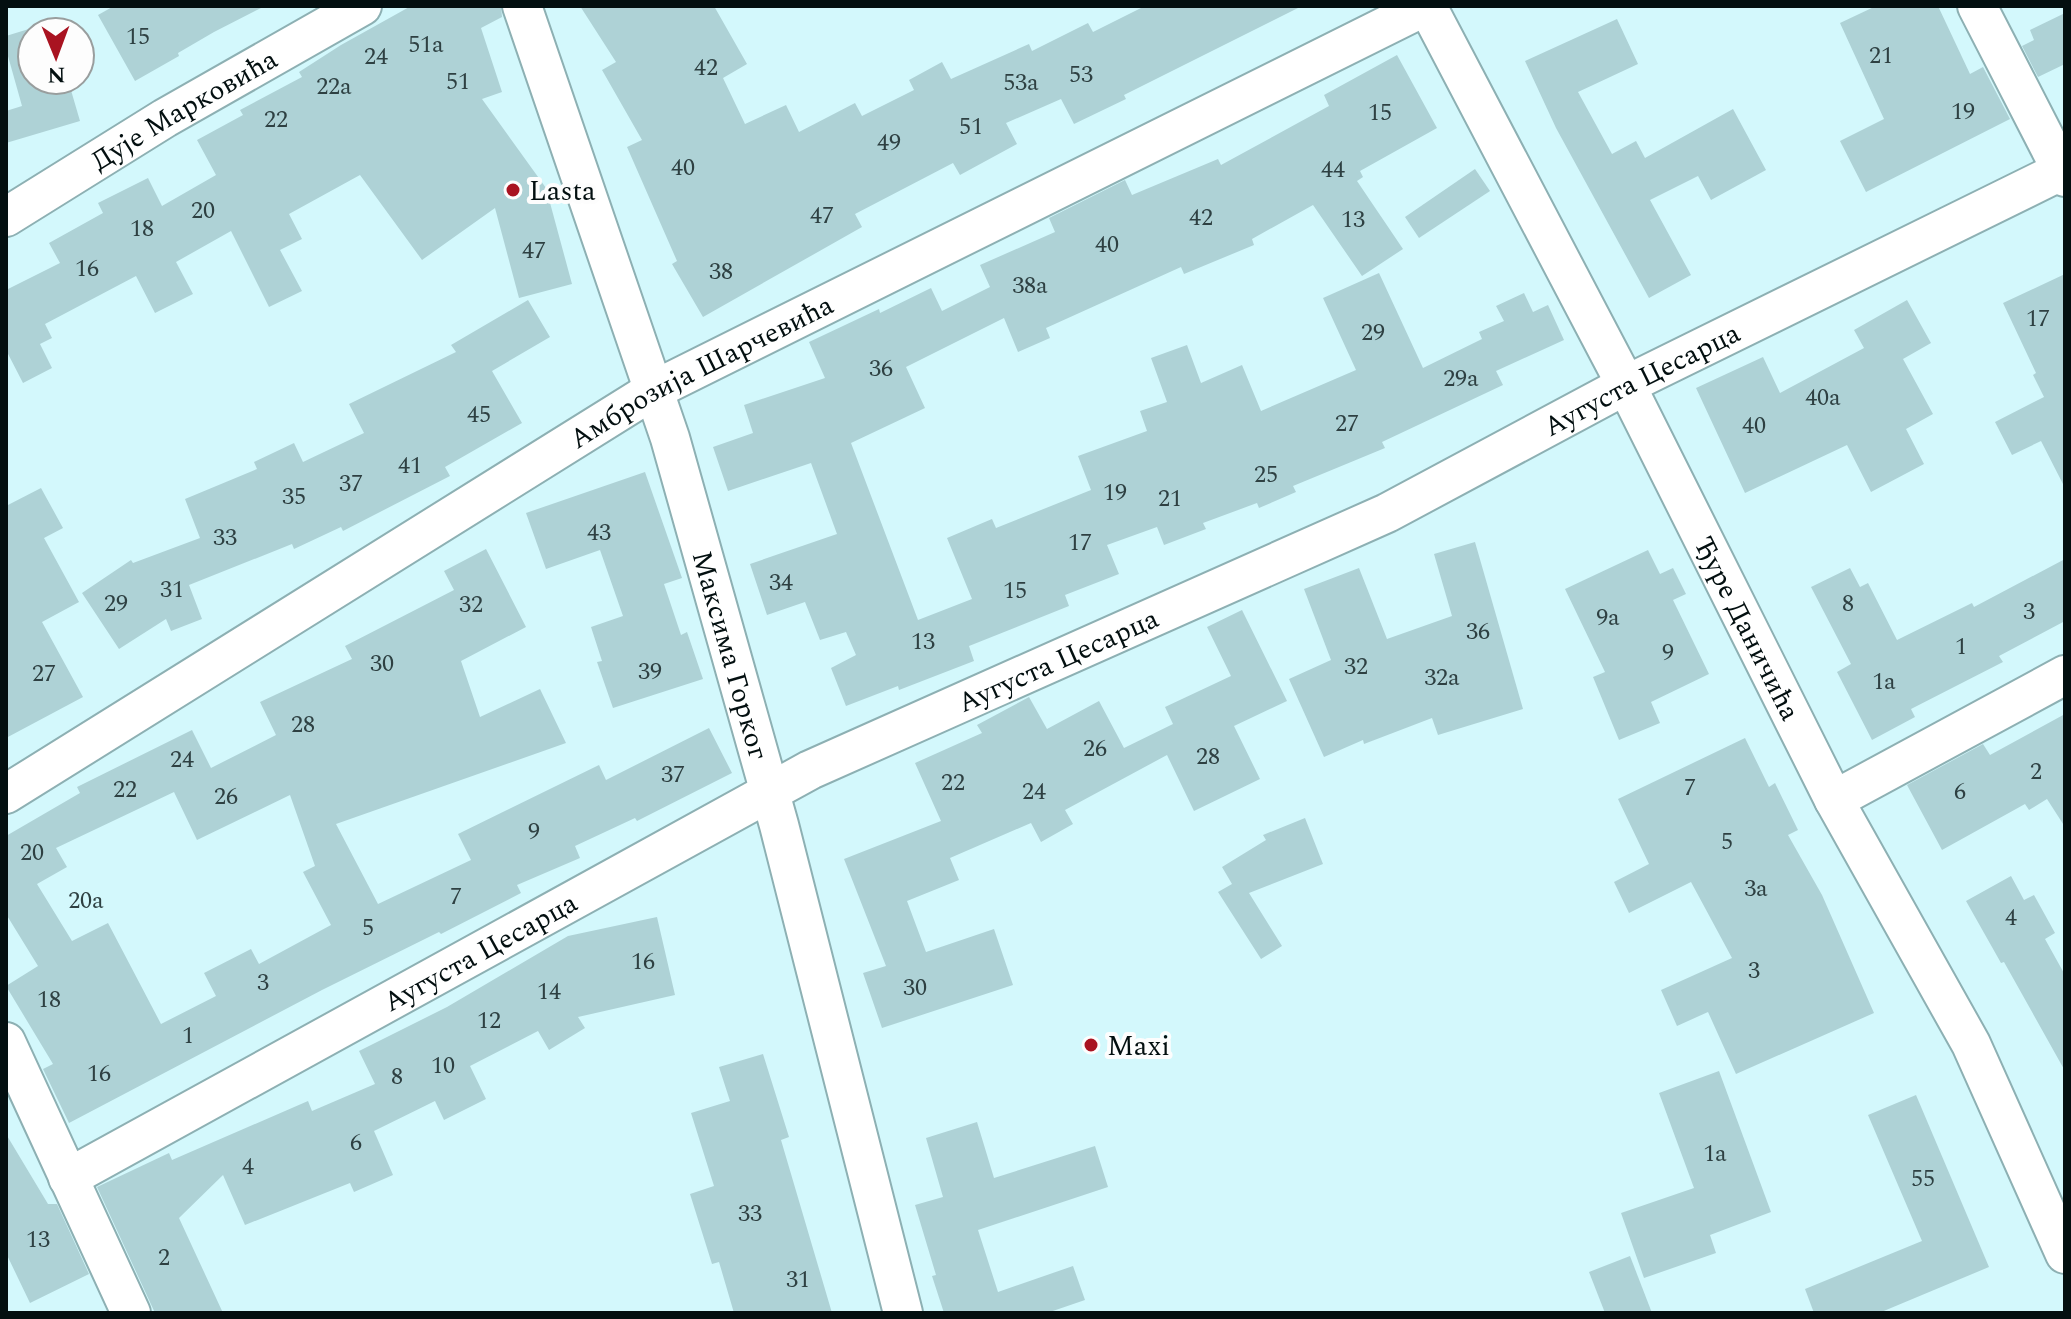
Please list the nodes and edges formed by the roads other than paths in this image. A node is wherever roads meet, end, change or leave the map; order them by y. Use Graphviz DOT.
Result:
graph roads {
  1 [pos="362,6"];
  2 [pos="522,6"];
  3 [pos="1426,6"];
  4 [pos="1977,6"];
  5 [pos="2063,174"];
  6 [pos="6,217"];
  7 [pos="1626,385"];
  8 [pos="652,391"];
  9 [pos="2065,675"];
  10 [pos="769,791"];
  11 [pos="6,794"];
  12 [pos="1834,800"];
  13 [pos="6,1042"];
  14 [pos="68,1178"];
  15 [pos="2065,1254"];
  16 [pos="131,1313"];
  17 [pos="903,1313"];
  1 -- 6 [label="street, Дује Марковића"];
  2 -- 8 [label="street, Максима Горког"];
  3 -- 7 [label="street, Ђуре Даничића"];
  3 -- 8 [label="street, Амброзија Шарчевића"];
  4 -- 5 [label="street"];
  5 -- 7 [label="street, Аугуста Цесарца"];
  7 -- 10 [label="street, Аугуста Цесарца"];
  7 -- 12 [label="street, Ђуре Даничића"];
  8 -- 10 [label="street, Максима Горког"];
  8 -- 11 [label="street, Амброзија Шарчевића"];
  9 -- 12 [label="street"];
  10 -- 14 [label="street, Аугуста Цесарца"];
  10 -- 17 [label="street, Максима Горког"];
  12 -- 15 [label="street, Ђуре Даничића"];
  13 -- 14 [label="street"];
  14 -- 16 [label="street"];
}
